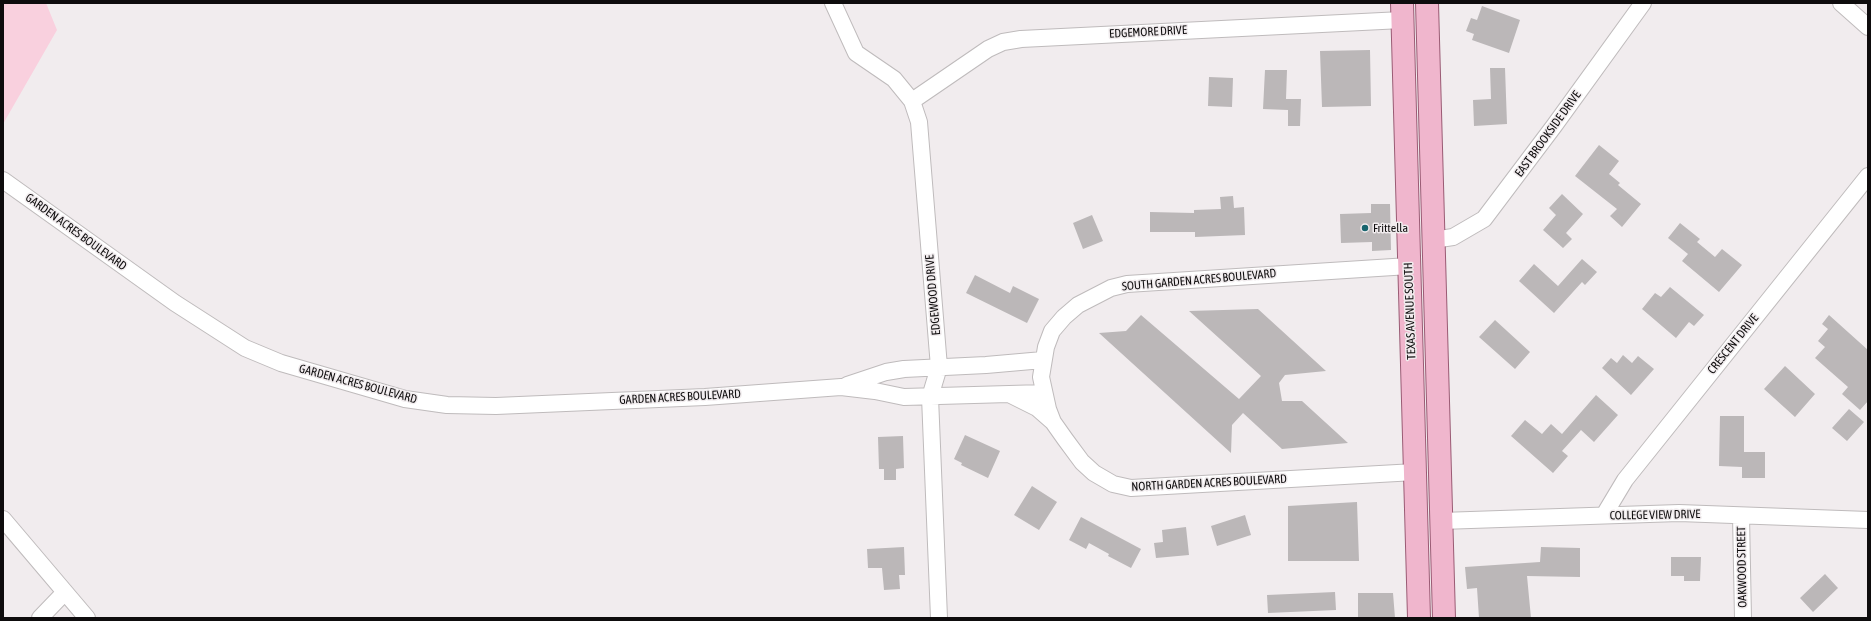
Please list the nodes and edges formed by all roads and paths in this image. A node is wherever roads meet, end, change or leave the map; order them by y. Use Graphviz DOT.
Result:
graph roads {
  1 [pos="833,3"];
  2 [pos="1427,3"];
  3 [pos="1643,3"];
  4 [pos="1841,3"];
  5 [pos="1402,11"];
  6 [pos="1868,27"];
  7 [pos="912,100"];
  8 [pos="1868,176"];
  9 [pos="3,180"];
  10 [pos="1433,240"];
  11 [pos="1409,266"];
  12 [pos="1044,360"];
  13 [pos="938,367"];
  14 [pos="1041,377"];
  15 [pos="841,387"];
  16 [pos="1044,393"];
  17 [pos="1009,394"];
  18 [pos="930,397"];
  19 [pos="1438,420"];
  20 [pos="1053,422"];
  21 [pos="1415,472"];
  22 [pos="1604,515"];
  23 [pos="1741,516"];
  24 [pos="3,519"];
  25 [pos="1868,520"];
  26 [pos="1441,521"];
  27 [pos="65,592"];
  28 [pos="40,618"];
  29 [pos="87,618"];
  30 [pos="939,618"];
  31 [pos="1419,618"];
  32 [pos="1444,618"];
  33 [pos="1743,618"];
  1 -- 7 [label="street, EDGEWOOD DRIVE"];
  2 -- 10 [label="main road, TEXAS AVENUE SOUTH"];
  3 -- 10 [label="street, EAST BROOKSIDE DRIVE"];
  4 -- 6 [label="street"];
  5 -- 7 [label="street, EDGEMORE DRIVE"];
  5 -- 11 [label="main road, TEXAS AVENUE SOUTH"];
  7 -- 13 [label="street, EDGEWOOD DRIVE"];
  8 -- 22 [label="street, CRESCENT DRIVE"];
  9 -- 15 [label="street, GARDEN ACRES BOULEVARD"];
  10 -- 19 [label="main road, TEXAS AVENUE SOUTH"];
  11 -- 12 [label="street, SOUTH GARDEN ACRES BOULEVARD"];
  11 -- 19 [label="main road"];
  11 -- 21 [label="main road, TEXAS AVENUE SOUTH"];
  12 -- 13 [label="street, GARDEN ACRES BOULEVARD"];
  12 -- 14 [label="street, SOUTH GARDEN ACRES BOULEVARD"];
  13 -- 15 [label="street, GARDEN ACRES BOULEVARD"];
  13 -- 18 [label="street, EDGEWOOD DRIVE"];
  14 -- 16 [label="street, NORTH GARDEN ACRES BOULEVARD"];
  15 -- 18 [label="street, GARDEN ACRES BOULEVARD"];
  16 -- 17 [label="street, GARDEN ACRES BOULEVARD"];
  16 -- 20 [label="street, NORTH GARDEN ACRES BOULEVARD"];
  17 -- 18 [label="street, GARDEN ACRES BOULEVARD"];
  17 -- 20 [label="street"];
  18 -- 30 [label="street, EDGEWOOD DRIVE"];
  19 -- 26 [label="main road, TEXAS AVENUE SOUTH"];
  20 -- 21 [label="street, NORTH GARDEN ACRES BOULEVARD"];
  21 -- 31 [label="main road, TEXAS AVENUE SOUTH"];
  22 -- 23 [label="street, COLLEGE VIEW DRIVE"];
  22 -- 26 [label="street, COLLEGE VIEW DRIVE"];
  23 -- 25 [label="street, COLLEGE VIEW DRIVE"];
  23 -- 33 [label="street, OAKWOOD STREET"];
  24 -- 27 [label="street"];
  26 -- 32 [label="main road, TEXAS AVENUE SOUTH"];
  27 -- 28 [label="street"];
  27 -- 29 [label="street"];
}
